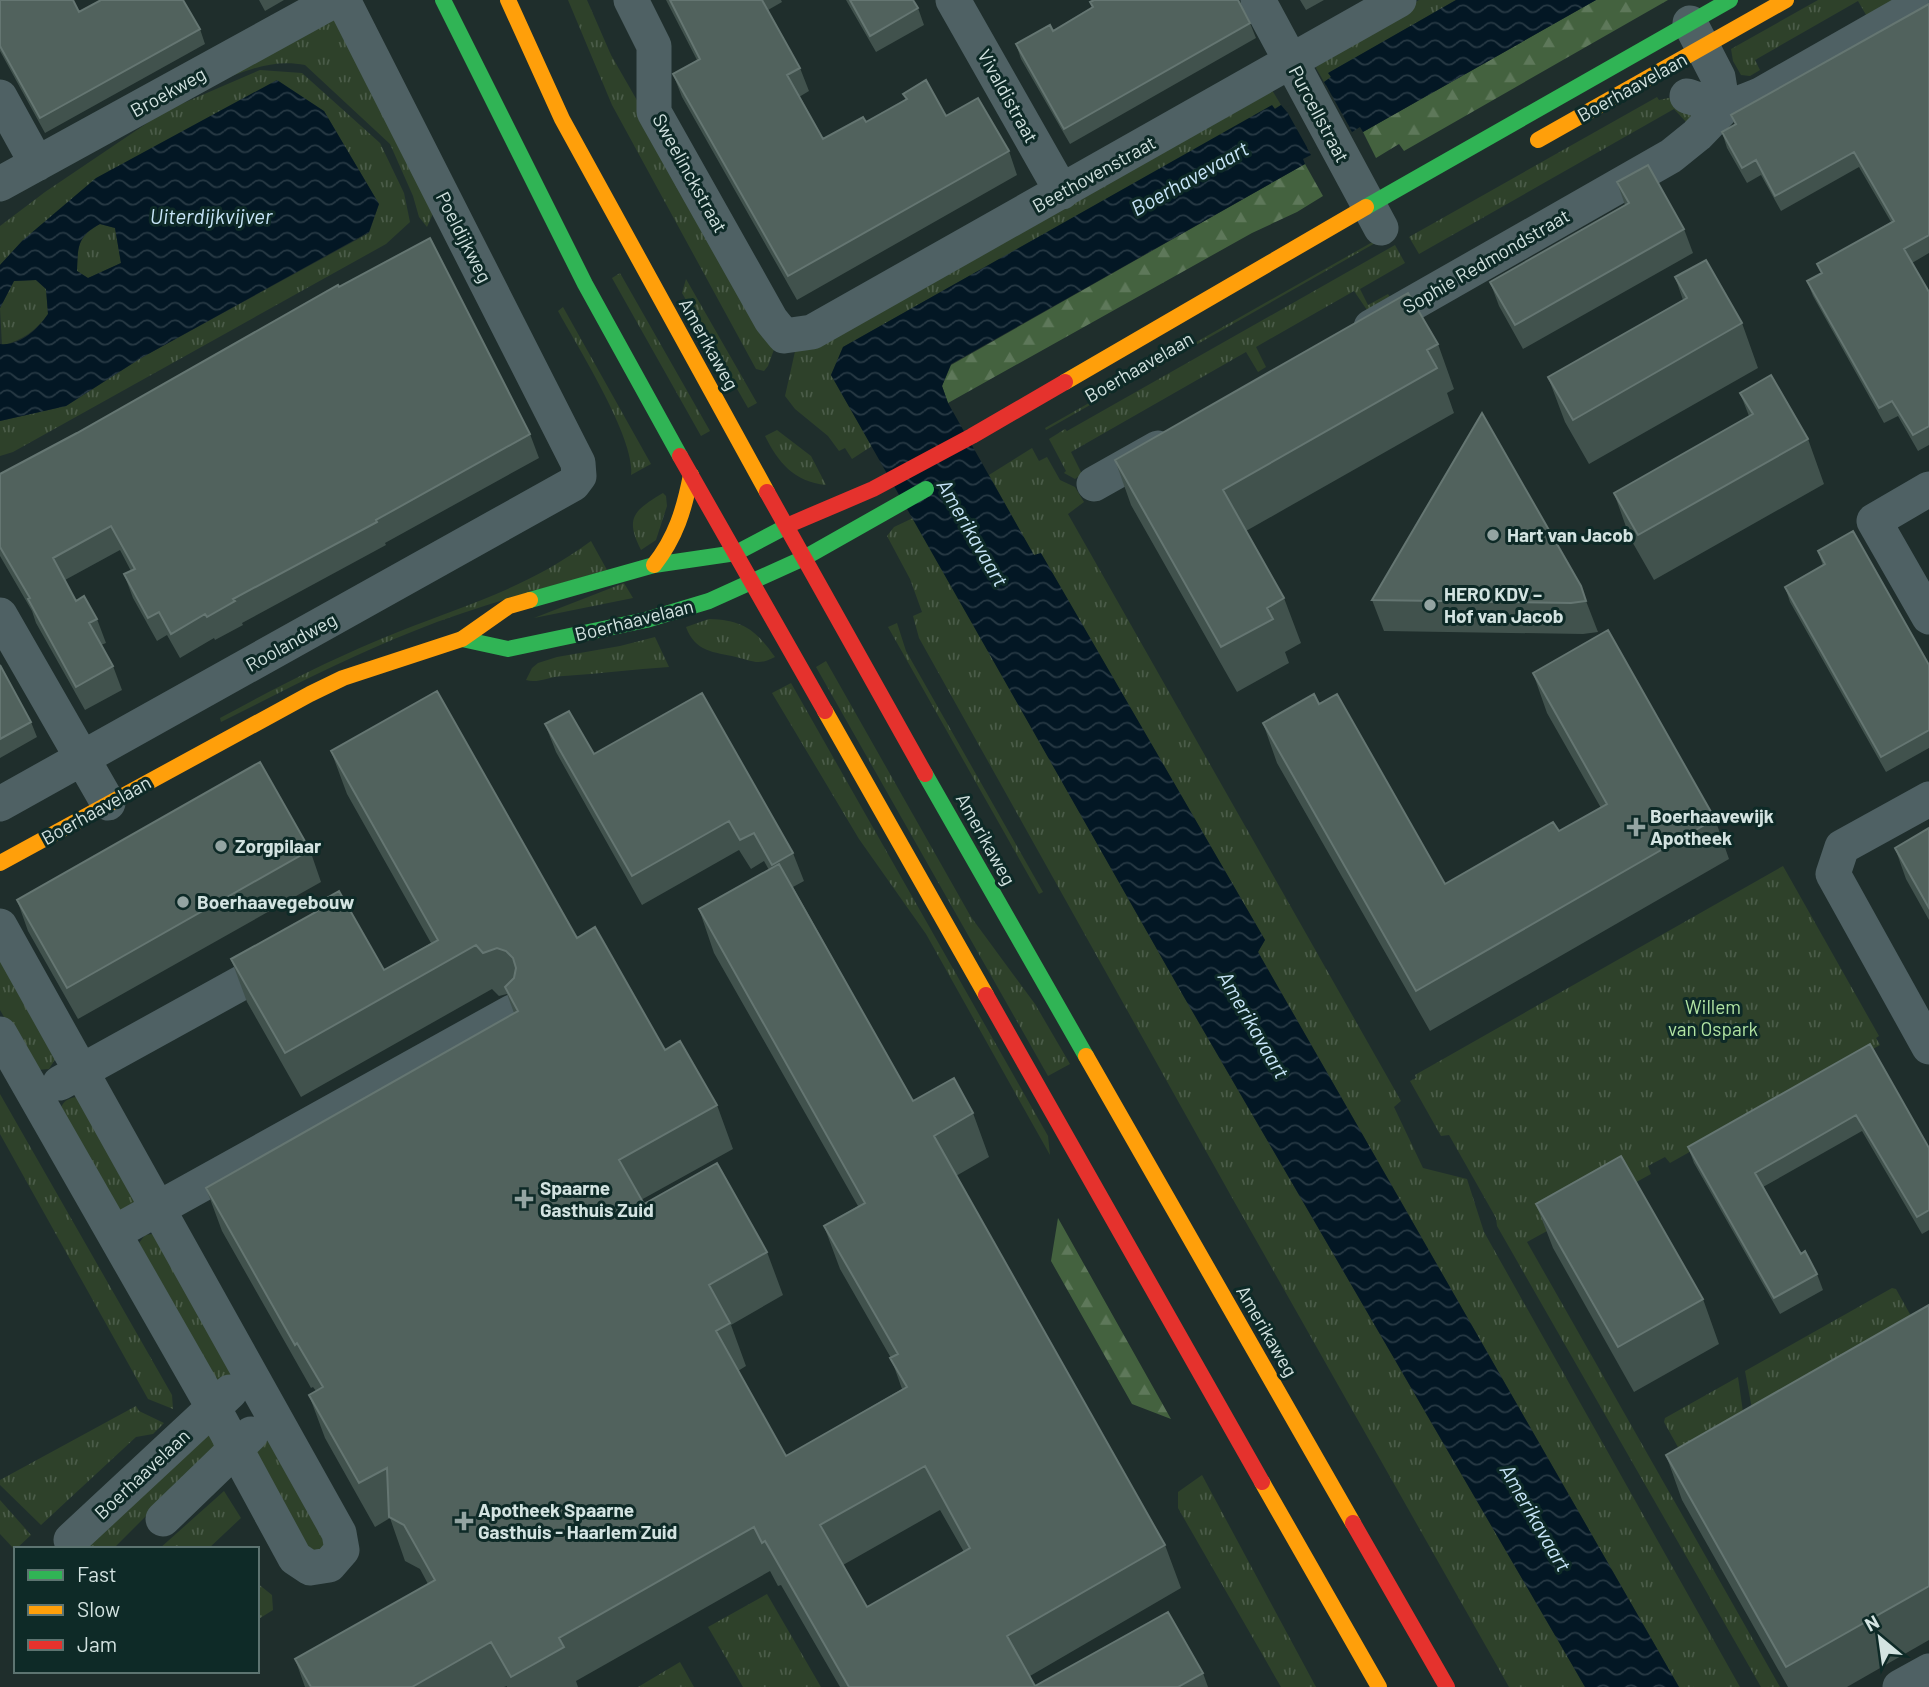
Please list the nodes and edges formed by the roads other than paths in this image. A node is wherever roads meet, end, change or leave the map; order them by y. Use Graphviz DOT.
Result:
graph roads {
  1 [pos="335,0"];
  2 [pos="343,0"];
  3 [pos="443,0"];
  4 [pos="508,0"];
  5 [pos="631,0"];
  6 [pos="953,0"];
  7 [pos="1258,0"];
  8 [pos="1399,0"];
  9 [pos="1730,0"];
  10 [pos="1786,0"];
  11 [pos="1927,0"];
  12 [pos="1696,35"];
  13 [pos="1292,63"];
  14 [pos="1687,96"];
  15 [pos="0,97"];
  16 [pos="1723,108"];
  17 [pos="1524,148"];
  18 [pos="37,164"];
  19 [pos="0,184"];
  20 [pos="1062,192"];
  21 [pos="1378,222"];
  22 [pos="784,336"];
  23 [pos="1346,341"];
  24 [pos="1190,429"];
  25 [pos="691,475"];
  26 [pos="579,476"];
  27 [pos="941,481"];
  28 [pos="1094,484"];
  29 [pos="1929,489"];
  30 [pos="786,526"];
  31 [pos="736,553"];
  32 [pos="804,558"];
  33 [pos="654,565"];
  34 [pos="753,583"];
  35 [pos="0,615"];
  36 [pos="1929,617"];
  37 [pos="462,639"];
  38 [pos="81,758"];
  39 [pos="1929,799"];
  40 [pos="108,803"];
  41 [pos="0,804"];
  42 [pos="0,863"];
  43 [pos="0,926"];
  44 [pos="310,945"];
  45 [pos="512,1012"];
  46 [pos="0,1034"];
  47 [pos="1929,1047"];
  48 [pos="81,1071"];
  49 [pos="36,1097"];
  50 [pos="158,1209"];
  51 [pos="114,1233"];
  52 [pos="250,1375"];
  53 [pos="213,1407"];
  54 [pos="272,1415"];
  55 [pos="236,1449"];
  56 [pos="163,1519"];
  57 [pos="71,1540"];
  58 [pos="1929,1671"];
  59 [pos="1379,1687"];
  60 [pos="1447,1687"];
  61 [pos="1900,1687"];
  1 -- 18 [label="street, Broekweg"];
  2 -- 26 [label="street, Poeldijkweg"];
  3 -- 25 [label="main road"];
  4 -- 30 [label="main road, Amerikaweg"];
  5 -- 22 [label="street, Sweelinckstraat"];
  6 -- 20 [label="street, Vivaldistraat"];
  7 -- 13 [label="street, Purcellstraat"];
  8 -- 13 [label="street, Beethovenstraat"];
  9 -- 12 [label="main road, Boerhaavelaan"];
  10 -- 12 [label="main road, Boerhaavelaan"];
  11 -- 16 [label="street"];
  12 -- 16 [label="street"];
  12 -- 17 [label="main road, Boerhaavelaan"];
  12 -- 21 [label="main road, Boerhaavelaan"];
  13 -- 20 [label="street, Beethovenstraat"];
  13 -- 21 [label="street, Purcellstraat"];
  14 -- 16 [label="street"];
  15 -- 18 [label="street"];
  16 -- 23 [label="street, Sophie Redmondstraat"];
  18 -- 19 [label="street, Broekweg"];
  20 -- 22 [label="street, Beethovenstraat"];
  21 -- 30 [label="main road, Boerhaavelaan"];
  24 -- 28 [label="street"];
  25 -- 31 [label="main road"];
  25 -- 33 [label="main road"];
  26 -- 38 [label="street, Roolandweg"];
  27 -- 32 [label="main road, Boerhaavelaan"];
  29 -- 36 [label="street"];
  30 -- 31 [label="main road, Boerhaavelaan"];
  30 -- 32 [label="main road, Amerikaweg"];
  31 -- 33 [label="main road, Boerhaavelaan"];
  31 -- 34 [label="main road"];
  32 -- 34 [label="main road, Boerhaavelaan"];
  32 -- 60 [label="main road, Amerikaweg"];
  33 -- 37 [label="main road, Boerhaavelaan"];
  34 -- 37 [label="main road, Boerhaavelaan"];
  34 -- 59 [label="main road"];
  35 -- 38 [label="street"];
  37 -- 40 [label="main road, Boerhaavelaan"];
  38 -- 40 [label="street"];
  38 -- 41 [label="street, Roolandweg"];
  39 -- 47 [label="street"];
  40 -- 42 [label="main road, Boerhaavelaan"];
  43 -- 48 [label="street"];
  44 -- 48 [label="street"];
  45 -- 50 [label="street"];
  46 -- 49 [label="street"];
  48 -- 49 [label="street"];
  48 -- 50 [label="street"];
  49 -- 51 [label="street"];
  50 -- 51 [label="street"];
  50 -- 52 [label="street"];
  51 -- 53 [label="street"];
  52 -- 53 [label="street, Boerhaavelaan"];
  52 -- 54 [label="street"];
  53 -- 55 [label="street"];
  53 -- 57 [label="street, Boerhaavelaan"];
  54 -- 55 [label="street"];
  54 -- 55 [label="street"];
  55 -- 56 [label="street"];
  58 -- 61 [label="street"];
}
